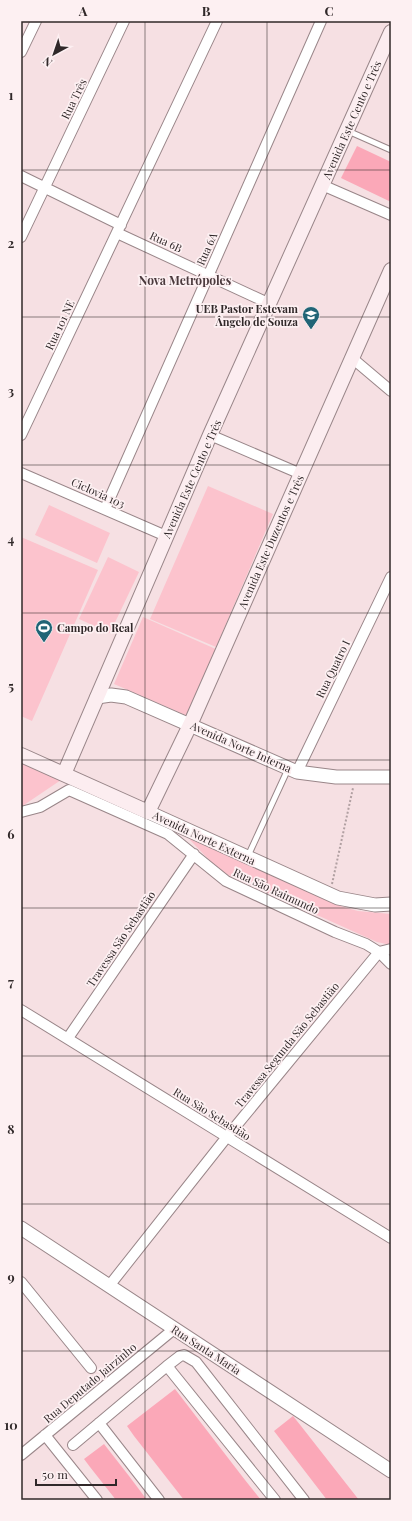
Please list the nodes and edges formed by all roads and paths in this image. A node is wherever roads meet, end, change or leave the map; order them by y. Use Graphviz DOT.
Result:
graph roads {
  1 [pos="36,21"];
  2 [pos="124,21"];
  3 [pos="217,21"];
  4 [pos="322,21"];
  5 [pos="391,32"];
  6 [pos="21,52"];
  7 [pos="347,131"];
  8 [pos="391,150"];
  9 [pos="21,176"];
  10 [pos="322,185"];
  11 [pos="45,188"];
  12 [pos="391,215"];
  13 [pos="119,229"];
  14 [pos="21,237"];
  15 [pos="391,270"];
  16 [pos="208,275"];
  17 [pos="270,304"];
  18 [pos="352,358"];
  19 [pos="391,391"];
  20 [pos="21,435"];
  21 [pos="210,435"];
  22 [pos="21,473"];
  23 [pos="301,474"];
  24 [pos="105,509"];
  25 [pos="166,536"];
  26 [pos="391,577"];
  27 [pos="97,698"];
  28 [pos="190,725"];
  29 [pos="21,755"];
  30 [pos="293,770"];
  31 [pos="355,777"];
  32 [pos="391,777"];
  33 [pos="69,781"];
  34 [pos="21,812"];
  35 [pos="148,812"];
  36 [pos="194,854"];
  37 [pos="247,858"];
  38 [pos="330,895"];
  39 [pos="391,904"];
  40 [pos="391,949"];
  41 [pos="379,952"];
  42 [pos="391,964"];
  43 [pos="21,1010"];
  44 [pos="68,1038"];
  45 [pos="226,1138"];
  46 [pos="21,1228"];
  47 [pos="391,1238"];
  48 [pos="21,1282"];
  49 [pos="109,1286"];
  50 [pos="174,1329"];
  51 [pos="167,1366"];
  52 [pos="91,1368"];
  53 [pos="99,1423"];
  54 [pos="46,1436"];
  55 [pos="73,1445"];
  56 [pos="21,1455"];
  57 [pos="391,1471"];
  58 [pos="97,1500"];
  59 [pos="159,1500"];
  60 [pos="275,1500"];
  61 [pos="304,1500"];
  1 -- 6 [label="street"];
  2 -- 11 [label="street, Rua Três"];
  3 -- 13 [label="street, Rua 101 NE"];
  4 -- 16 [label="street, Rua 6A"];
  5 -- 7 [label="main road, Avenida Este Cento e Três"];
  7 -- 8 [label="lane"];
  7 -- 10 [label="main road, Avenida Este Cento e Três"];
  9 -- 11 [label="street"];
  10 -- 12 [label="street, Avenida Este Cento e Três"];
  10 -- 17 [label="main road, Avenida Este Cento e Três"];
  11 -- 13 [label="street"];
  11 -- 14 [label="street, Rua Três"];
  13 -- 16 [label="street, Rua 6B"];
  13 -- 20 [label="street, Rua 101 NE"];
  15 -- 18 [label="main road, Avenida Este Duzentos e Três"];
  16 -- 17 [label="street, Rua 6B"];
  16 -- 24 [label="street, Rua 6A"];
  17 -- 21 [label="main road, Avenida Este Cento e Três"];
  18 -- 19 [label="street"];
  18 -- 23 [label="main road, Avenida Este Duzentos e Três"];
  21 -- 23 [label="street"];
  21 -- 25 [label="main road, Avenida Este Cento e Três"];
  22 -- 24 [label="street, Ciclovia 103"];
  23 -- 28 [label="main road, Avenida Este Duzentos e Três"];
  24 -- 25 [label="street, Ciclovia 103"];
  25 -- 27 [label="main road, Avenida Este Cento e Três"];
  26 -- 30 [label="street, Rua Quatro I"];
  27 -- 28 [label="street, Avenida Norte Interna"];
  27 -- 33 [label="main road, Avenida Este Cento e Três"];
  28 -- 30 [label="street, Avenida Norte Interna"];
  28 -- 35 [label="main road, Avenida Este Duzentos e Três"];
  29 -- 33 [label="main road, Avenida Norte Externa"];
  30 -- 31 [label="street, Avenida Norte Interna"];
  30 -- 37 [label="lane"];
  31 -- 32 [label="street, Avenida Norte Interna"];
  31 -- 38 [label="path"];
  33 -- 34 [label="street"];
  33 -- 35 [label="main road, Avenida Norte Externa"];
  33 -- 36 [label="street, Rua São Raimundo"];
  35 -- 37 [label="street, Avenida Norte Externa"];
  36 -- 41 [label="street, Rua São Raimundo"];
  36 -- 44 [label="street, Travessa São Sebastião"];
  37 -- 38 [label="street, Avenida Norte Externa"];
  38 -- 39 [label="street, Avenida Norte Externa"];
  40 -- 41 [label="street"];
  41 -- 42 [label="street, Rua São Raimundo"];
  41 -- 45 [label="street, Travessa Segunda São Sebastião"];
  43 -- 44 [label="street, Rua São Sebastião"];
  44 -- 45 [label="street, Rua São Sebastião"];
  45 -- 47 [label="street, Rua São Sebastião"];
  45 -- 49 [label="street, Travessa Segunda São Sebastião"];
  46 -- 49 [label="street, Rua Santa Maria"];
  48 -- 52 [label="street"];
  49 -- 50 [label="street, Rua Santa Maria"];
  50 -- 54 [label="street, Rua Deputado Jairzinho"];
  50 -- 57 [label="street, Rua Santa Maria"];
  51 -- 53 [label="street"];
  51 -- 60 [label="street"];
  51 -- 61 [label="street"];
  53 -- 55 [label="street"];
  53 -- 59 [label="street"];
  54 -- 56 [label="street, Rua Deputado Jairzinho"];
  54 -- 58 [label="street"];
}
